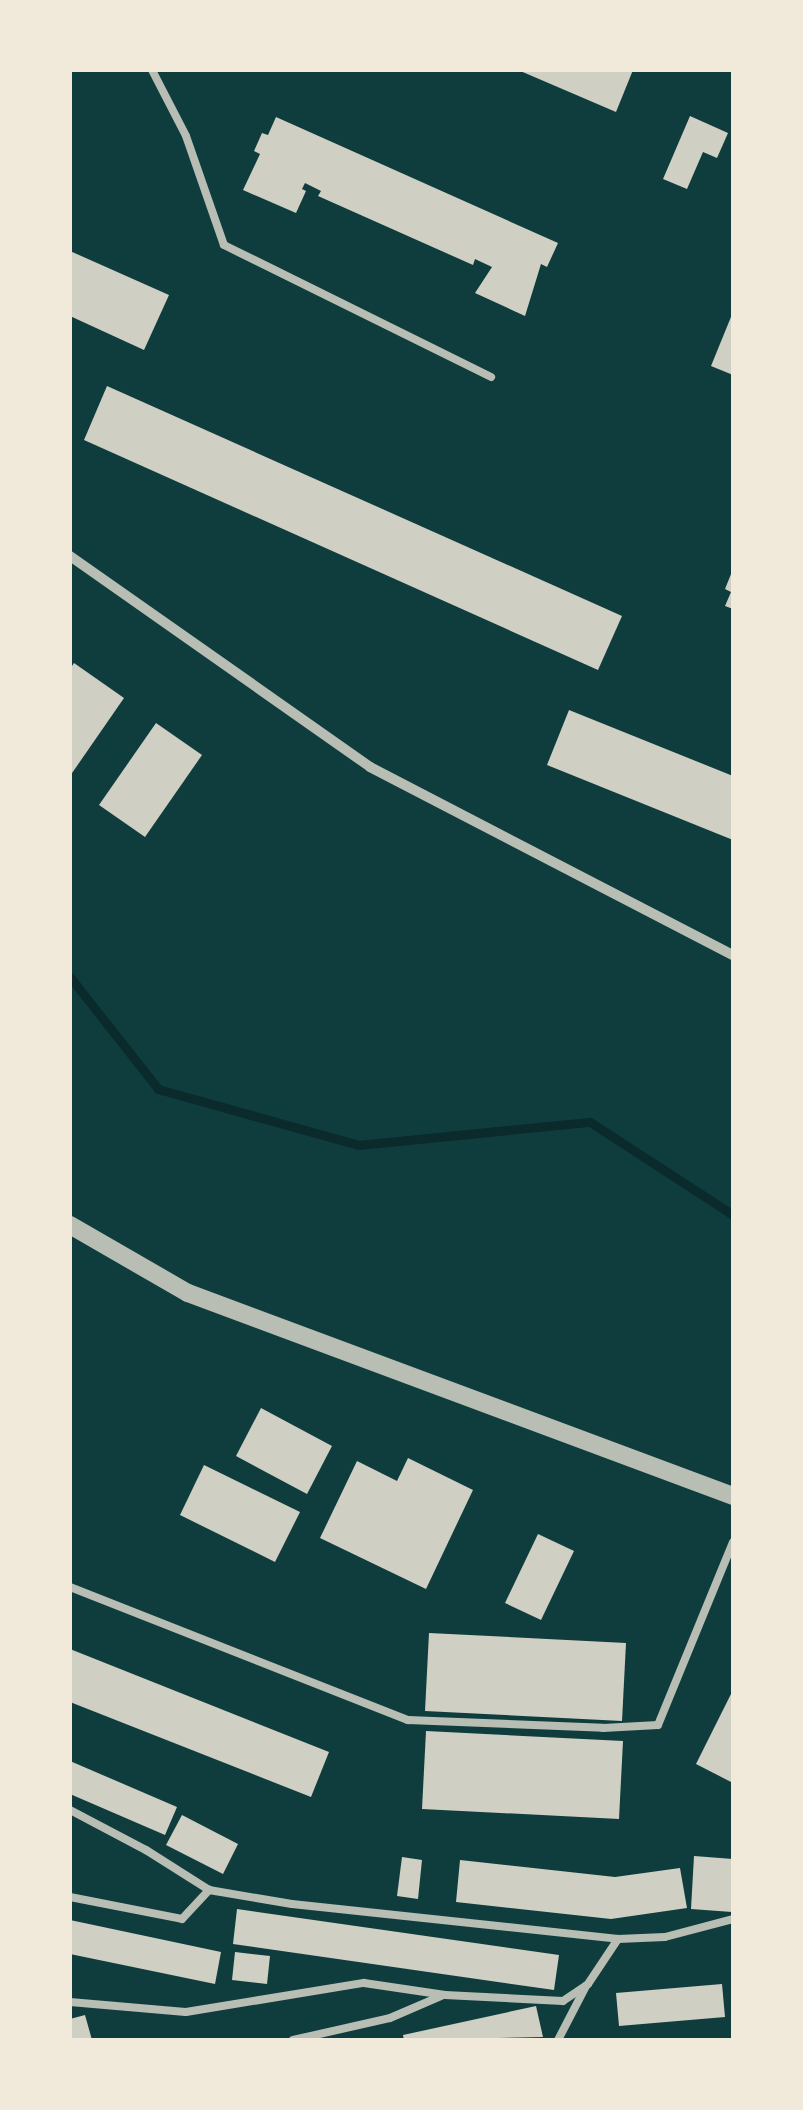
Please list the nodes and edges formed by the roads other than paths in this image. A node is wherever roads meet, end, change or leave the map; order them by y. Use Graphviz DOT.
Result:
graph roads {
  1 [pos="152,70"];
  2 [pos="491,377"];
  3 [pos="70,556"];
  4 [pos="733,955"];
  5 [pos="70,1225"];
  6 [pos="733,1496"];
  7 [pos="733,1542"];
  8 [pos="70,1587"];
  9 [pos="70,1810"];
  10 [pos="210,1890"];
  11 [pos="70,1897"];
  12 [pos="733,1919"];
  13 [pos="618,1938"];
  14 [pos="588,1984"];
  15 [pos="445,1995"];
  16 [pos="70,2002"];
  17 [pos="293,2040"];
  18 [pos="558,2040"];
  1 -- 2 [label="lane"];
  3 -- 4 [label="street"];
  5 -- 6 [label="street"];
  7 -- 8 [label="lane"];
  9 -- 10 [label="lane"];
  10 -- 11 [label="lane"];
  10 -- 13 [label="lane"];
  12 -- 13 [label="lane"];
  13 -- 14 [label="lane"];
  14 -- 15 [label="lane"];
  14 -- 18 [label="lane"];
  15 -- 16 [label="lane"];
  15 -- 17 [label="lane"];
}
